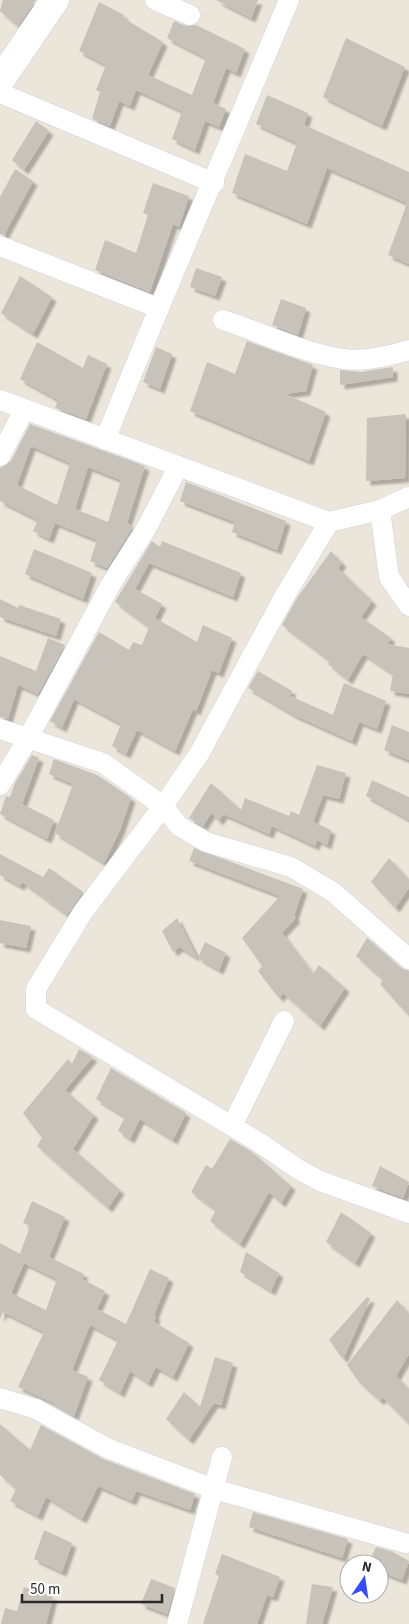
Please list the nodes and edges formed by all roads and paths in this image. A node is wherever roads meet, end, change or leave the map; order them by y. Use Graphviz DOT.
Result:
graph roads {
  1 [pos="55,0"];
  2 [pos="155,0"];
  3 [pos="289,0"];
  4 [pos="190,15"];
  5 [pos="0,81"];
  6 [pos="0,93"];
  7 [pos="214,183"];
  8 [pos="0,246"];
  9 [pos="158,308"];
  10 [pos="223,320"];
  11 [pos="409,350"];
  12 [pos="0,400"];
  13 [pos="24,410"];
  14 [pos="104,440"];
  15 [pos="0,456"];
  16 [pos="178,467"];
  17 [pos="409,498"];
  18 [pos="380,510"];
  19 [pos="329,522"];
  20 [pos="409,606"];
  21 [pos="0,730"];
  22 [pos="27,740"];
  23 [pos="0,785"];
  24 [pos="160,810"];
  25 [pos="409,959"];
  26 [pos="284,1022"];
  27 [pos="232,1126"];
  28 [pos="409,1213"];
  29 [pos="0,1398"];
  30 [pos="222,1457"];
  31 [pos="214,1489"];
  32 [pos="405,1543"];
  33 [pos="177,1624"];
  1 -- 5 [label="street"];
  2 -- 4 [label="street"];
  3 -- 7 [label="street"];
  6 -- 7 [label="street"];
  7 -- 9 [label="street"];
  8 -- 9 [label="street"];
  9 -- 14 [label="street"];
  10 -- 11 [label="street"];
  12 -- 13 [label="street"];
  13 -- 14 [label="street"];
  13 -- 15 [label="street"];
  14 -- 16 [label="street"];
  16 -- 19 [label="street"];
  16 -- 22 [label="street"];
  17 -- 18 [label="street"];
  18 -- 19 [label="street"];
  18 -- 20 [label="street"];
  19 -- 24 [label="street"];
  21 -- 22 [label="street"];
  22 -- 23 [label="street"];
  22 -- 24 [label="street"];
  24 -- 25 [label="street"];
  24 -- 27 [label="street"];
  26 -- 27 [label="street"];
  27 -- 28 [label="street"];
  29 -- 31 [label="street"];
  30 -- 31 [label="street"];
  31 -- 32 [label="street"];
  31 -- 33 [label="street"];
}
